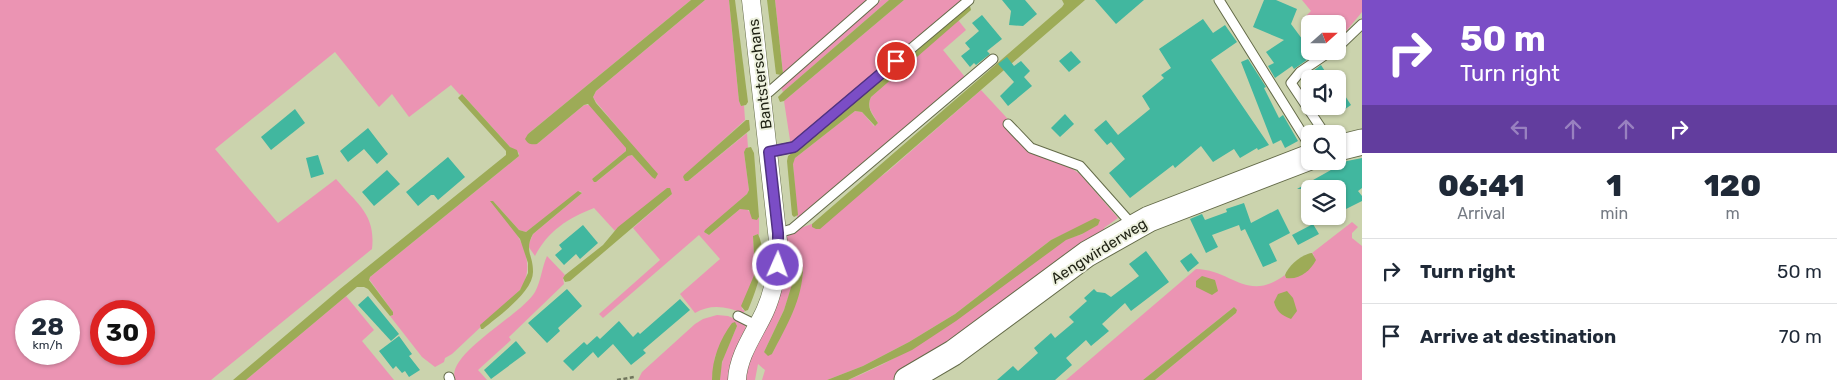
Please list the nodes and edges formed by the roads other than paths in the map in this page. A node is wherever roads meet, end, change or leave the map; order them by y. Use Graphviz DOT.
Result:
graph roads {
  1 [pos="752,0"];
  2 [pos="874,0"];
  3 [pos="969,0"];
  4 [pos="1230,0"];
  5 [pos="1221,4"];
  6 [pos="1362,24"];
  7 [pos="1346,39"];
  8 [pos="992,59"];
  9 [pos="1318,60"];
  10 [pos="762,92"];
  11 [pos="1008,124"];
  12 [pos="1319,125"];
  13 [pos="1301,132"];
  14 [pos="1362,142"];
  15 [pos="1346,146"];
  16 [pos="769,152"];
  17 [pos="1301,161"];
  18 [pos="1132,228"];
  19 [pos="778,233"];
  20 [pos="738,316"];
  21 [pos="758,326"];
  22 [pos="737,380"];
  23 [pos="907,380"];
  1 -- 10 [label="street, Bantsterschans"];
  2 -- 10 [label="lane"];
  3 -- 16 [label="lane"];
  4 -- 5 [label="lane"];
  5 -- 13 [label="lane"];
  6 -- 7 [label="lane"];
  8 -- 19 [label="lane"];
  9 -- 12 [label="lane"];
  10 -- 16 [label="street, Bantsterschans"];
  11 -- 18 [label="lane"];
  14 -- 15 [label="street"];
  16 -- 19 [label="street, Bantsterschans"];
  17 -- 18 [label="street, Aengwirderweg"];
  18 -- 23 [label="street, Aengwirderweg"];
  19 -- 21 [label="street, Bantsterschans"];
  20 -- 21 [label="lane"];
  21 -- 22 [label="street, Bantsterschans"];
}
